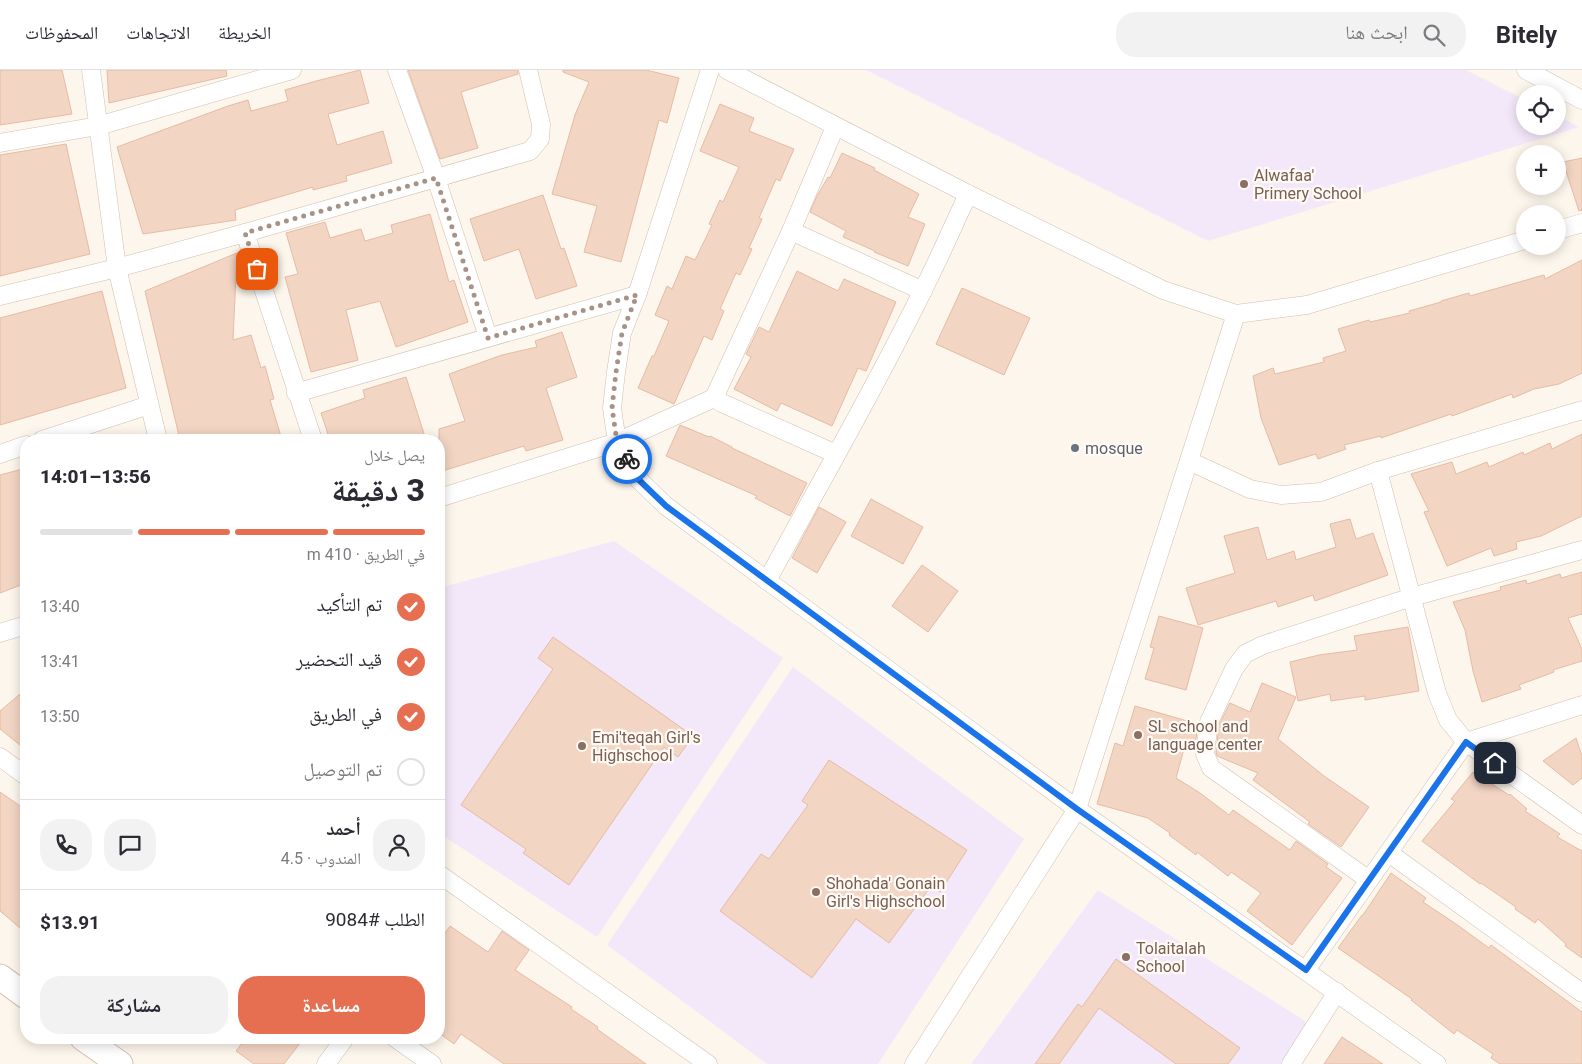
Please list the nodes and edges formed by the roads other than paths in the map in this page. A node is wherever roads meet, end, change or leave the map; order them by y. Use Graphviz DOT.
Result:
graph roads {
  1 [pos="91,70"];
  2 [pos="292,70"];
  3 [pos="397,70"];
  4 [pos="528,70"];
  5 [pos="710,70"];
  6 [pos="727,70"];
  7 [pos="1526,70"];
  8 [pos="1582,100"];
  9 [pos="98,126"];
  10 [pos="835,127"];
  11 [pos="0,142"];
  12 [pos="436,178"];
  13 [pos="968,194"];
  14 [pos="1582,223"];
  15 [pos="1566,228"];
  16 [pos="792,231"];
  17 [pos="245,233"];
  18 [pos="1516,243"];
  19 [pos="116,268"];
  20 [pos="923,291"];
  21 [pos="637,295"];
  22 [pos="0,296"];
  23 [pos="1236,314"];
  24 [pos="488,338"];
  25 [pos="296,392"];
  26 [pos="714,398"];
  27 [pos="149,406"];
  28 [pos="1582,410"];
  29 [pos="61,434"];
  30 [pos="156,434"];
  31 [pos="310,434"];
  32 [pos="617,442"];
  33 [pos="20,447"];
  34 [pos="0,454"];
  35 [pos="836,454"];
  36 [pos="1188,461"];
  37 [pos="1378,471"];
  38 [pos="445,496"];
  39 [pos="1582,550"];
  40 [pos="767,581"];
  41 [pos="1412,597"];
  42 [pos="20,627"];
  43 [pos="0,633"];
  44 [pos="1582,705"];
  45 [pos="1466,742"];
  46 [pos="0,757"];
  47 [pos="20,772"];
  48 [pos="1077,809"];
  49 [pos="1582,825"];
  50 [pos="1389,853"];
  51 [pos="1369,880"];
  52 [pos="445,885"];
  53 [pos="1306,970"];
  54 [pos="0,977"];
  55 [pos="20,992"];
  56 [pos="1337,992"];
  57 [pos="1582,993"];
  58 [pos="92,1044"];
  59 [pos="341,1044"];
  60 [pos="404,1044"];
  61 [pos="120,1064"];
  62 [pos="326,1064"];
  63 [pos="432,1064"];
  64 [pos="708,1064"];
  65 [pos="914,1064"];
  66 [pos="1292,1064"];
  67 [pos="1437,1064"];
  1 -- 9 [label="street"];
  2 -- 9 [label="street"];
  3 -- 12 [label="street"];
  4 -- 12 [label="street"];
  5 -- 21 [label="street"];
  6 -- 10 [label="street"];
  7 -- 8 [label="street"];
  9 -- 11 [label="street"];
  9 -- 19 [label="street"];
  10 -- 13 [label="street"];
  10 -- 16 [label="street"];
  12 -- 17 [label="street"];
  12 -- 24 [label="street"];
  13 -- 20 [label="street"];
  13 -- 23 [label="street"];
  14 -- 15 [label="street"];
  16 -- 20 [label="street"];
  16 -- 26 [label="street"];
  17 -- 19 [label="street"];
  17 -- 25 [label="street"];
  18 -- 23 [label="street"];
  19 -- 22 [label="street"];
  19 -- 27 [label="street"];
  20 -- 35 [label="street"];
  21 -- 24 [label="street"];
  21 -- 32 [label="street"];
  23 -- 36 [label="street"];
  24 -- 25 [label="street"];
  25 -- 31 [label="street"];
  26 -- 32 [label="street"];
  26 -- 35 [label="street"];
  27 -- 29 [label="street"];
  27 -- 30 [label="street"];
  28 -- 37 [label="street"];
  32 -- 38 [label="street"];
  32 -- 40 [label="street"];
  33 -- 34 [label="street"];
  35 -- 40 [label="street"];
  36 -- 37 [label="street"];
  36 -- 48 [label="street"];
  37 -- 41 [label="street"];
  39 -- 41 [label="street"];
  40 -- 48 [label="street"];
  41 -- 45 [label="street"];
  41 -- 51 [label="street"];
  42 -- 43 [label="street"];
  44 -- 45 [label="street"];
  45 -- 49 [label="street"];
  45 -- 50 [label="street"];
  46 -- 47 [label="street"];
  48 -- 53 [label="street"];
  48 -- 65 [label="street"];
  50 -- 51 [label="street"];
  50 -- 57 [label="street"];
  51 -- 53 [label="street"];
  52 -- 64 [label="street"];
  53 -- 56 [label="street"];
  54 -- 55 [label="main road"];
  56 -- 66 [label="street"];
  56 -- 67 [label="street"];
  58 -- 61 [label="main road"];
  59 -- 62 [label="street"];
  60 -- 63 [label="street"];
}
